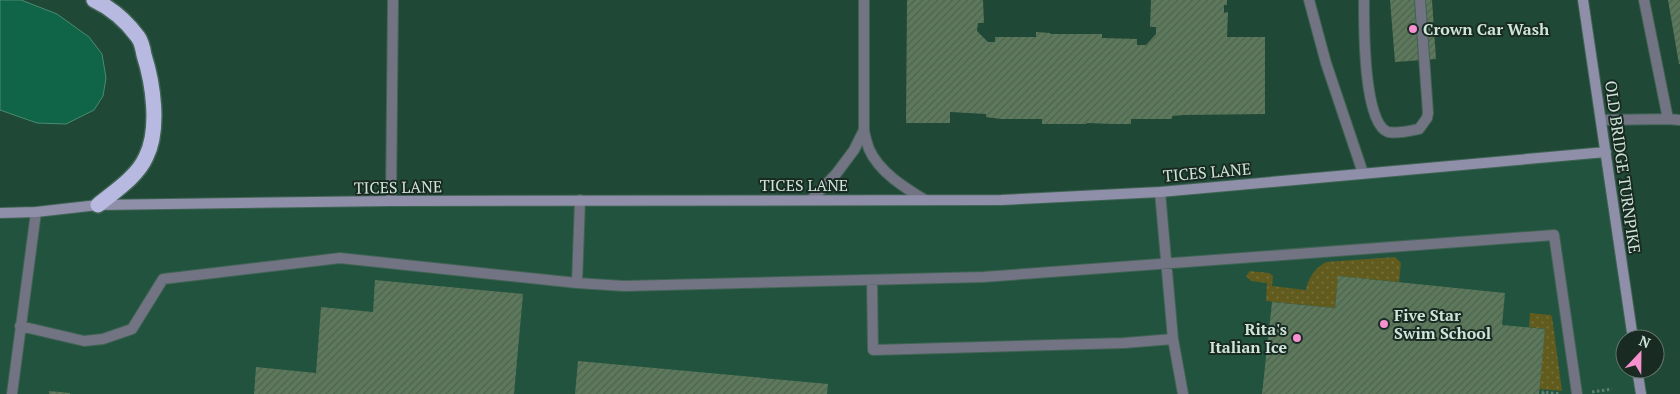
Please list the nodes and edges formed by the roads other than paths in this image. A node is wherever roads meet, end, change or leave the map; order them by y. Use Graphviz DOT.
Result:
graph roads {
  1 [pos="94,0"];
  2 [pos="393,0"];
  3 [pos="864,0"];
  4 [pos="1309,0"];
  5 [pos="1364,0"];
  6 [pos="1420,0"];
  7 [pos="1583,0"];
  8 [pos="1644,0"];
  9 [pos="1668,119"];
  10 [pos="1601,120"];
  11 [pos="1680,120"];
  12 [pos="864,130"];
  13 [pos="1606,152"];
  14 [pos="1363,173"];
  15 [pos="1160,192"];
  16 [pos="580,200"];
  17 [pos="811,200"];
  18 [pos="925,200"];
  19 [pos="391,201"];
  20 [pos="98,205"];
  21 [pos="36,212"];
  22 [pos="0,213"];
  23 [pos="1167,264"];
  24 [pos="872,280"];
  25 [pos="578,284"];
  26 [pos="20,326"];
  27 [pos="1632,329"];
  28 [pos="1173,339"];
  29 [pos="1639,379"];
  30 [pos="12,394"];
  31 [pos="1183,394"];
  32 [pos="1577,394"];
  33 [pos="1641,394"];
  1 -- 20 [label="highway"];
  2 -- 19 [label="lane"];
  3 -- 12 [label="lane"];
  4 -- 14 [label="lane"];
  5 -- 6 [label="lane"];
  7 -- 10 [label="street, OLD BRIDGE TURNPIKE"];
  8 -- 9 [label="lane"];
  9 -- 10 [label="lane"];
  9 -- 11 [label="lane"];
  10 -- 13 [label="street, OLD BRIDGE TURNPIKE"];
  12 -- 17 [label="lane"];
  12 -- 18 [label="lane"];
  13 -- 14 [label="street, TICES LANE"];
  13 -- 27 [label="street, OLD BRIDGE TURNPIKE"];
  14 -- 15 [label="street, TICES LANE"];
  15 -- 18 [label="street, TICES LANE"];
  15 -- 23 [label="lane"];
  16 -- 17 [label="street, TICES LANE"];
  16 -- 19 [label="street, TICES LANE"];
  16 -- 25 [label="lane"];
  17 -- 18 [label="street, TICES LANE"];
  19 -- 20 [label="street, TICES LANE"];
  20 -- 21 [label="street, TICES LANE"];
  21 -- 22 [label="street, TICES LANE"];
  21 -- 26 [label="lane"];
  23 -- 24 [label="lane"];
  23 -- 28 [label="lane"];
  23 -- 32 [label="lane"];
  24 -- 25 [label="lane"];
  24 -- 28 [label="lane"];
  25 -- 26 [label="lane"];
  26 -- 30 [label="lane"];
  28 -- 31 [label="lane"];
  29 -- 33 [label="street"];
}
